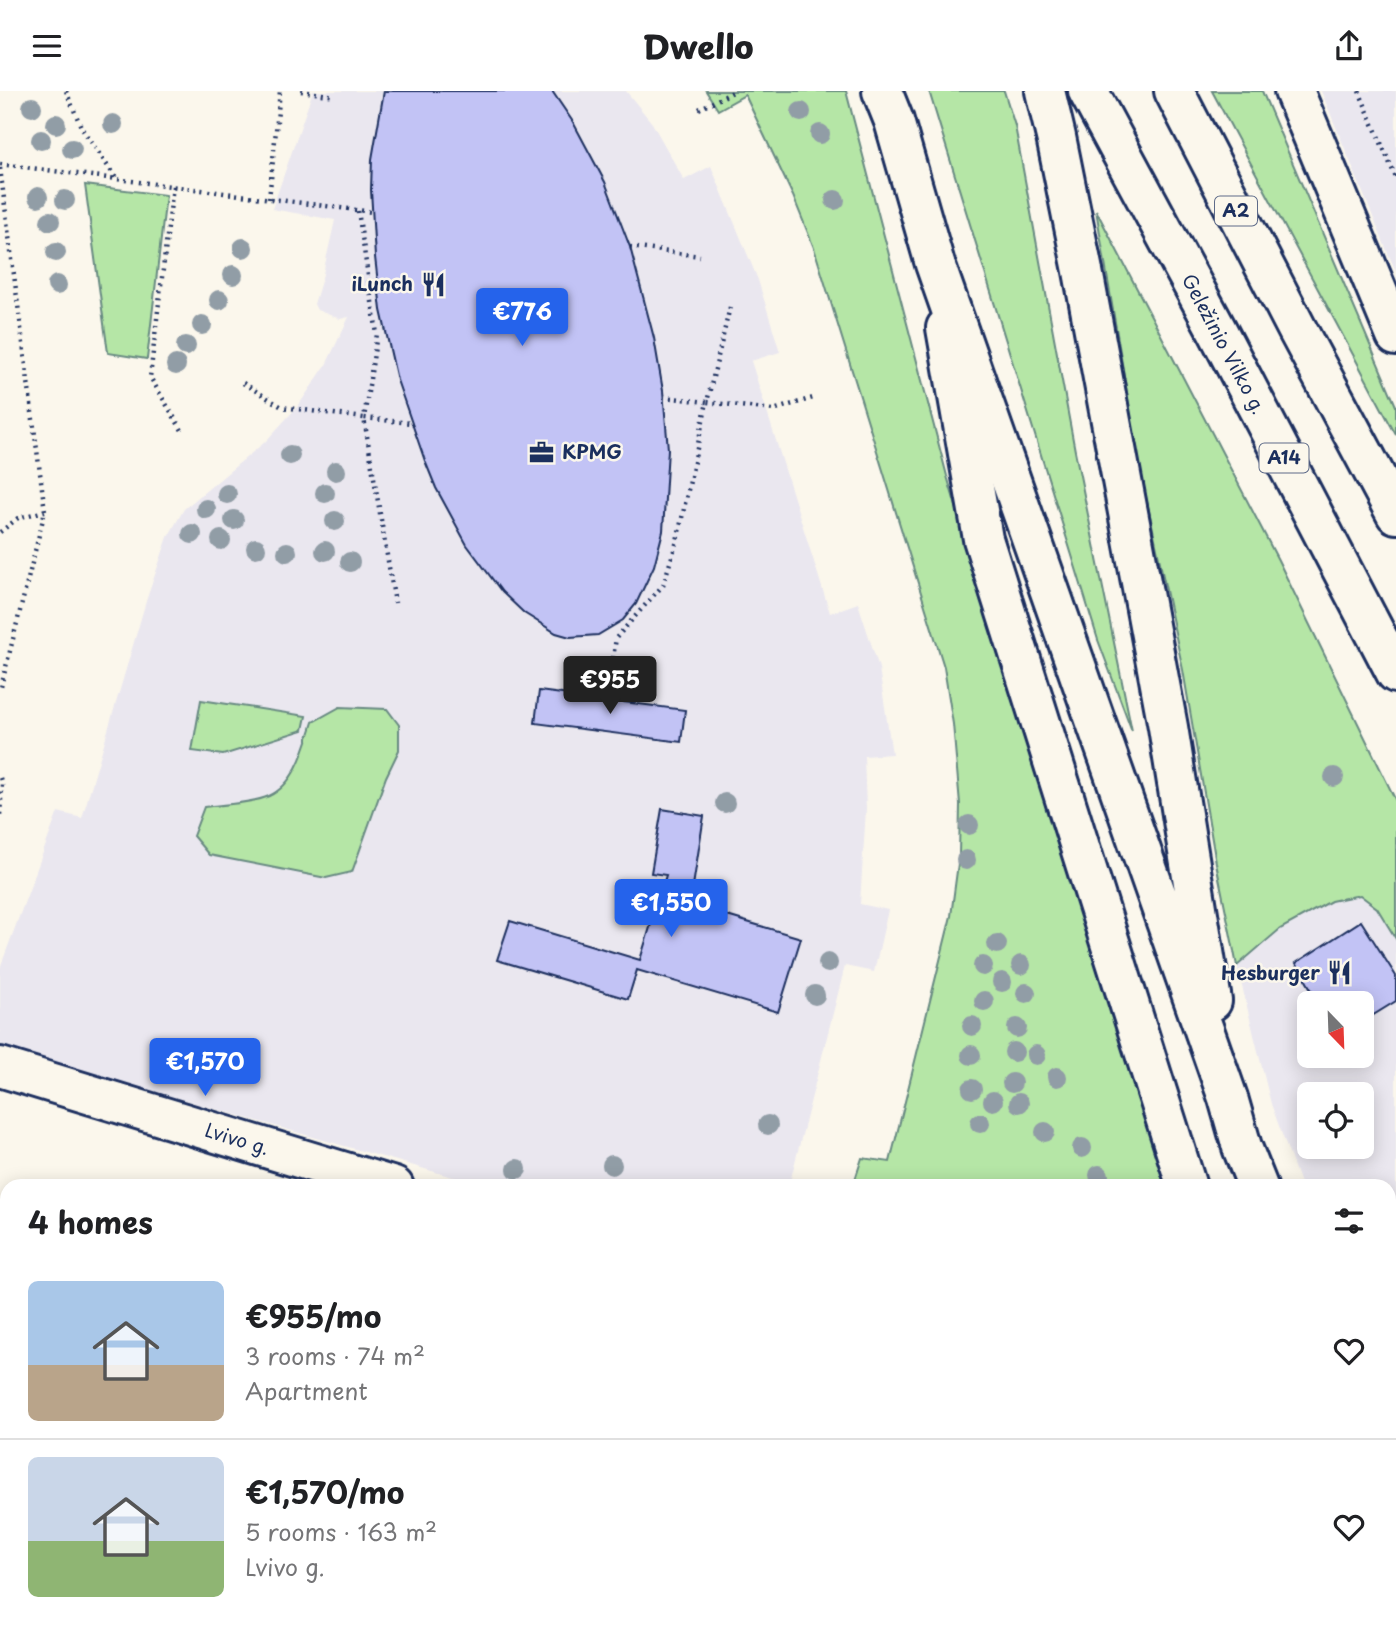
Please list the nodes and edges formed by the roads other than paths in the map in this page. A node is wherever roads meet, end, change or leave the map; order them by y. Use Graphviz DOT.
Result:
graph roads {
  1 [pos="882,91"];
  2 [pos="1045,91"];
  3 [pos="1088,91"];
  4 [pos="1174,91"];
  5 [pos="1294,91"];
  6 [pos="935,264"];
  7 [pos="1396,336"];
  8 [pos="1396,514"];
  9 [pos="1396,673"];
  10 [pos="0,1067"];
  11 [pos="1228,1098"];
  12 [pos="368,1179"];
  13 [pos="1184,1179"];
  14 [pos="1255,1179"];
  1 -- 6 [label="main road"];
  2 -- 11 [label="main road"];
  3 -- 9 [label="main road, Geležinio Vilko g. / A14"];
  4 -- 8 [label="main road, A2"];
  5 -- 7 [label="main road"];
  6 -- 11 [label="main road"];
  6 -- 13 [label="main road"];
  10 -- 12 [label="main road, Lvivo g."];
  11 -- 14 [label="main road"];
}
